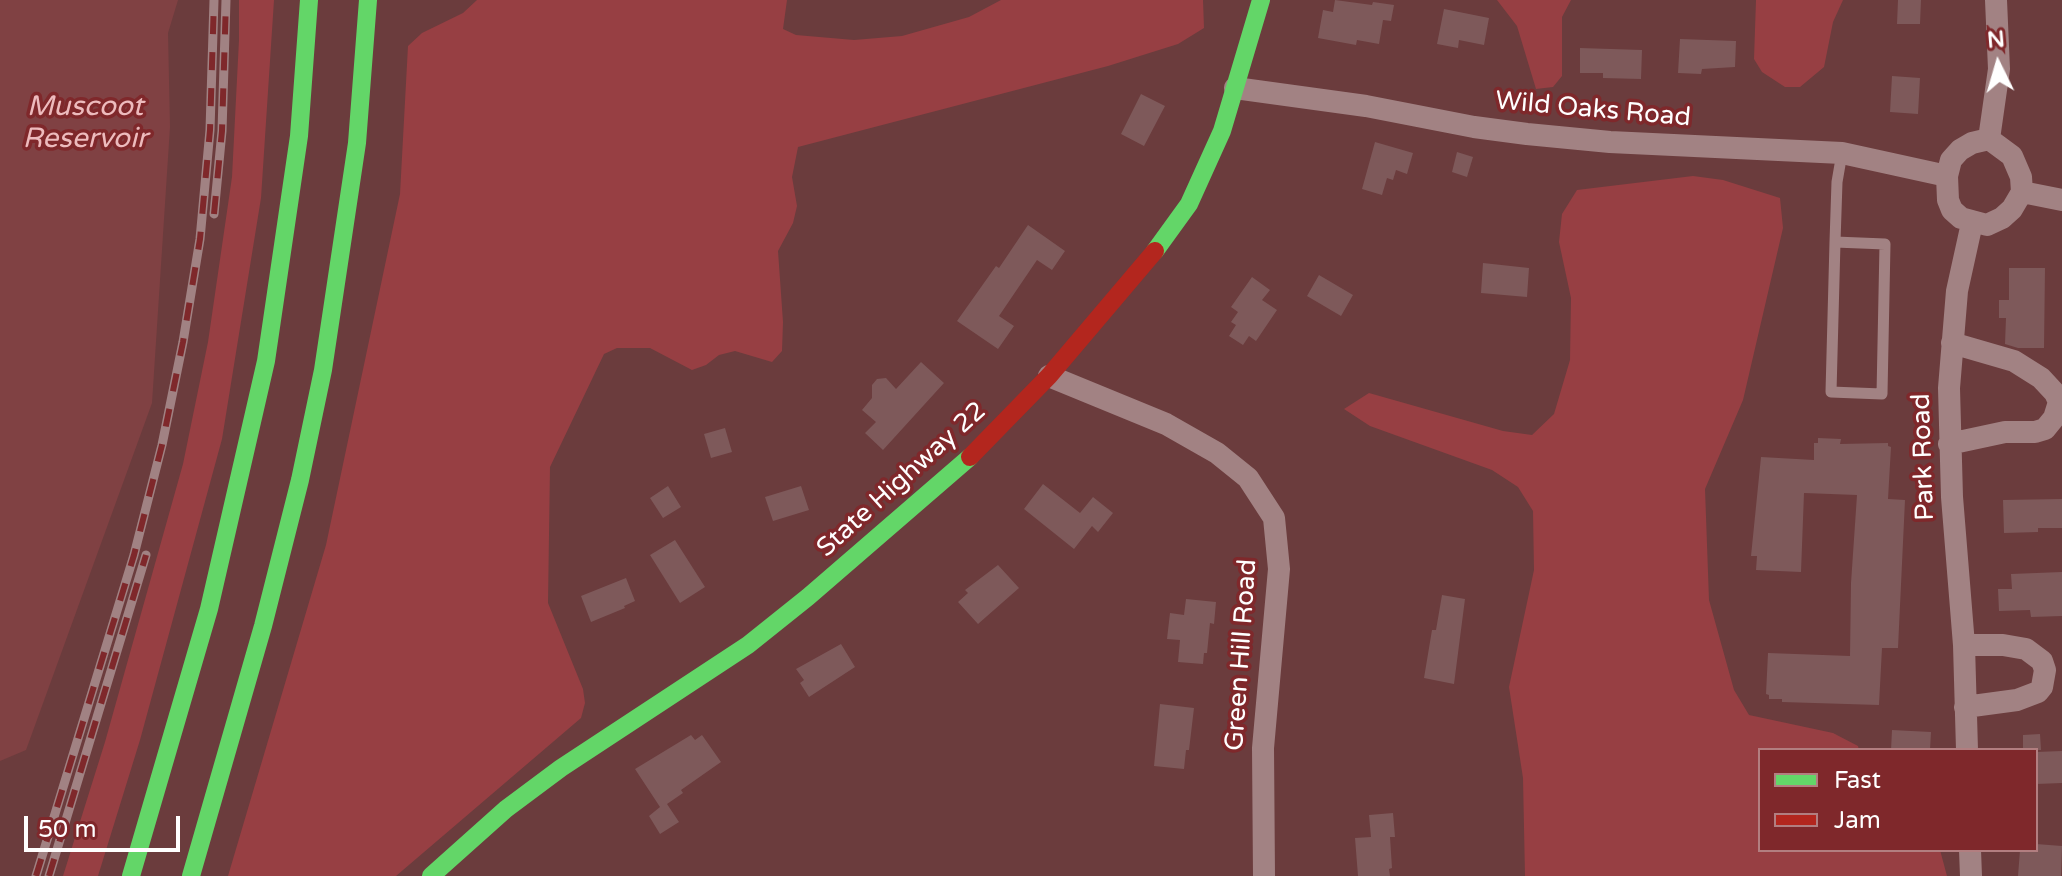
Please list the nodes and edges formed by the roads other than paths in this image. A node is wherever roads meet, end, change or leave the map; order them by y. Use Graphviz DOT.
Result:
graph roads {
  1 [pos="309,0"];
  2 [pos="368,0"];
  3 [pos="1261,0"];
  4 [pos="1996,0"];
  5 [pos="1235,88"];
  6 [pos="1989,139"];
  7 [pos="1842,153"];
  8 [pos="1947,176"];
  9 [pos="2022,192"];
  10 [pos="2062,200"];
  11 [pos="1972,223"];
  12 [pos="1835,242"];
  13 [pos="1952,343"];
  14 [pos="1049,376"];
  15 [pos="1949,444"];
  16 [pos="1964,645"];
  17 [pos="1965,707"];
  18 [pos="1967,748"];
  19 [pos="1970,852"];
  20 [pos="131,876"];
  21 [pos="191,876"];
  22 [pos="431,876"];
  23 [pos="1264,876"];
  24 [pos="1971,876"];
  1 -- 20 [label="main road"];
  2 -- 21 [label="main road"];
  3 -- 5 [label="main road, State Highway 22"];
  4 -- 6 [label="street"];
  5 -- 7 [label="street, Wild Oaks Road"];
  5 -- 14 [label="main road, State Highway 22"];
  6 -- 8 [label="street"];
  6 -- 9 [label="street"];
  7 -- 8 [label="street, Wild Oaks Road"];
  7 -- 12 [label="lane"];
  8 -- 11 [label="street"];
  9 -- 10 [label="street"];
  9 -- 11 [label="street"];
  11 -- 13 [label="street, Park Road"];
  12 -- 12 [label="lane"];
  13 -- 15 [label="street, Park Road"];
  13 -- 15 [label="street"];
  14 -- 22 [label="main road, State Highway 22"];
  14 -- 23 [label="street, Green Hill Road"];
  15 -- 16 [label="street, Park Road"];
  16 -- 17 [label="street, Park Road"];
  16 -- 17 [label="street"];
  17 -- 18 [label="street, Park Road"];
  19 -- 24 [label="street"];
}
